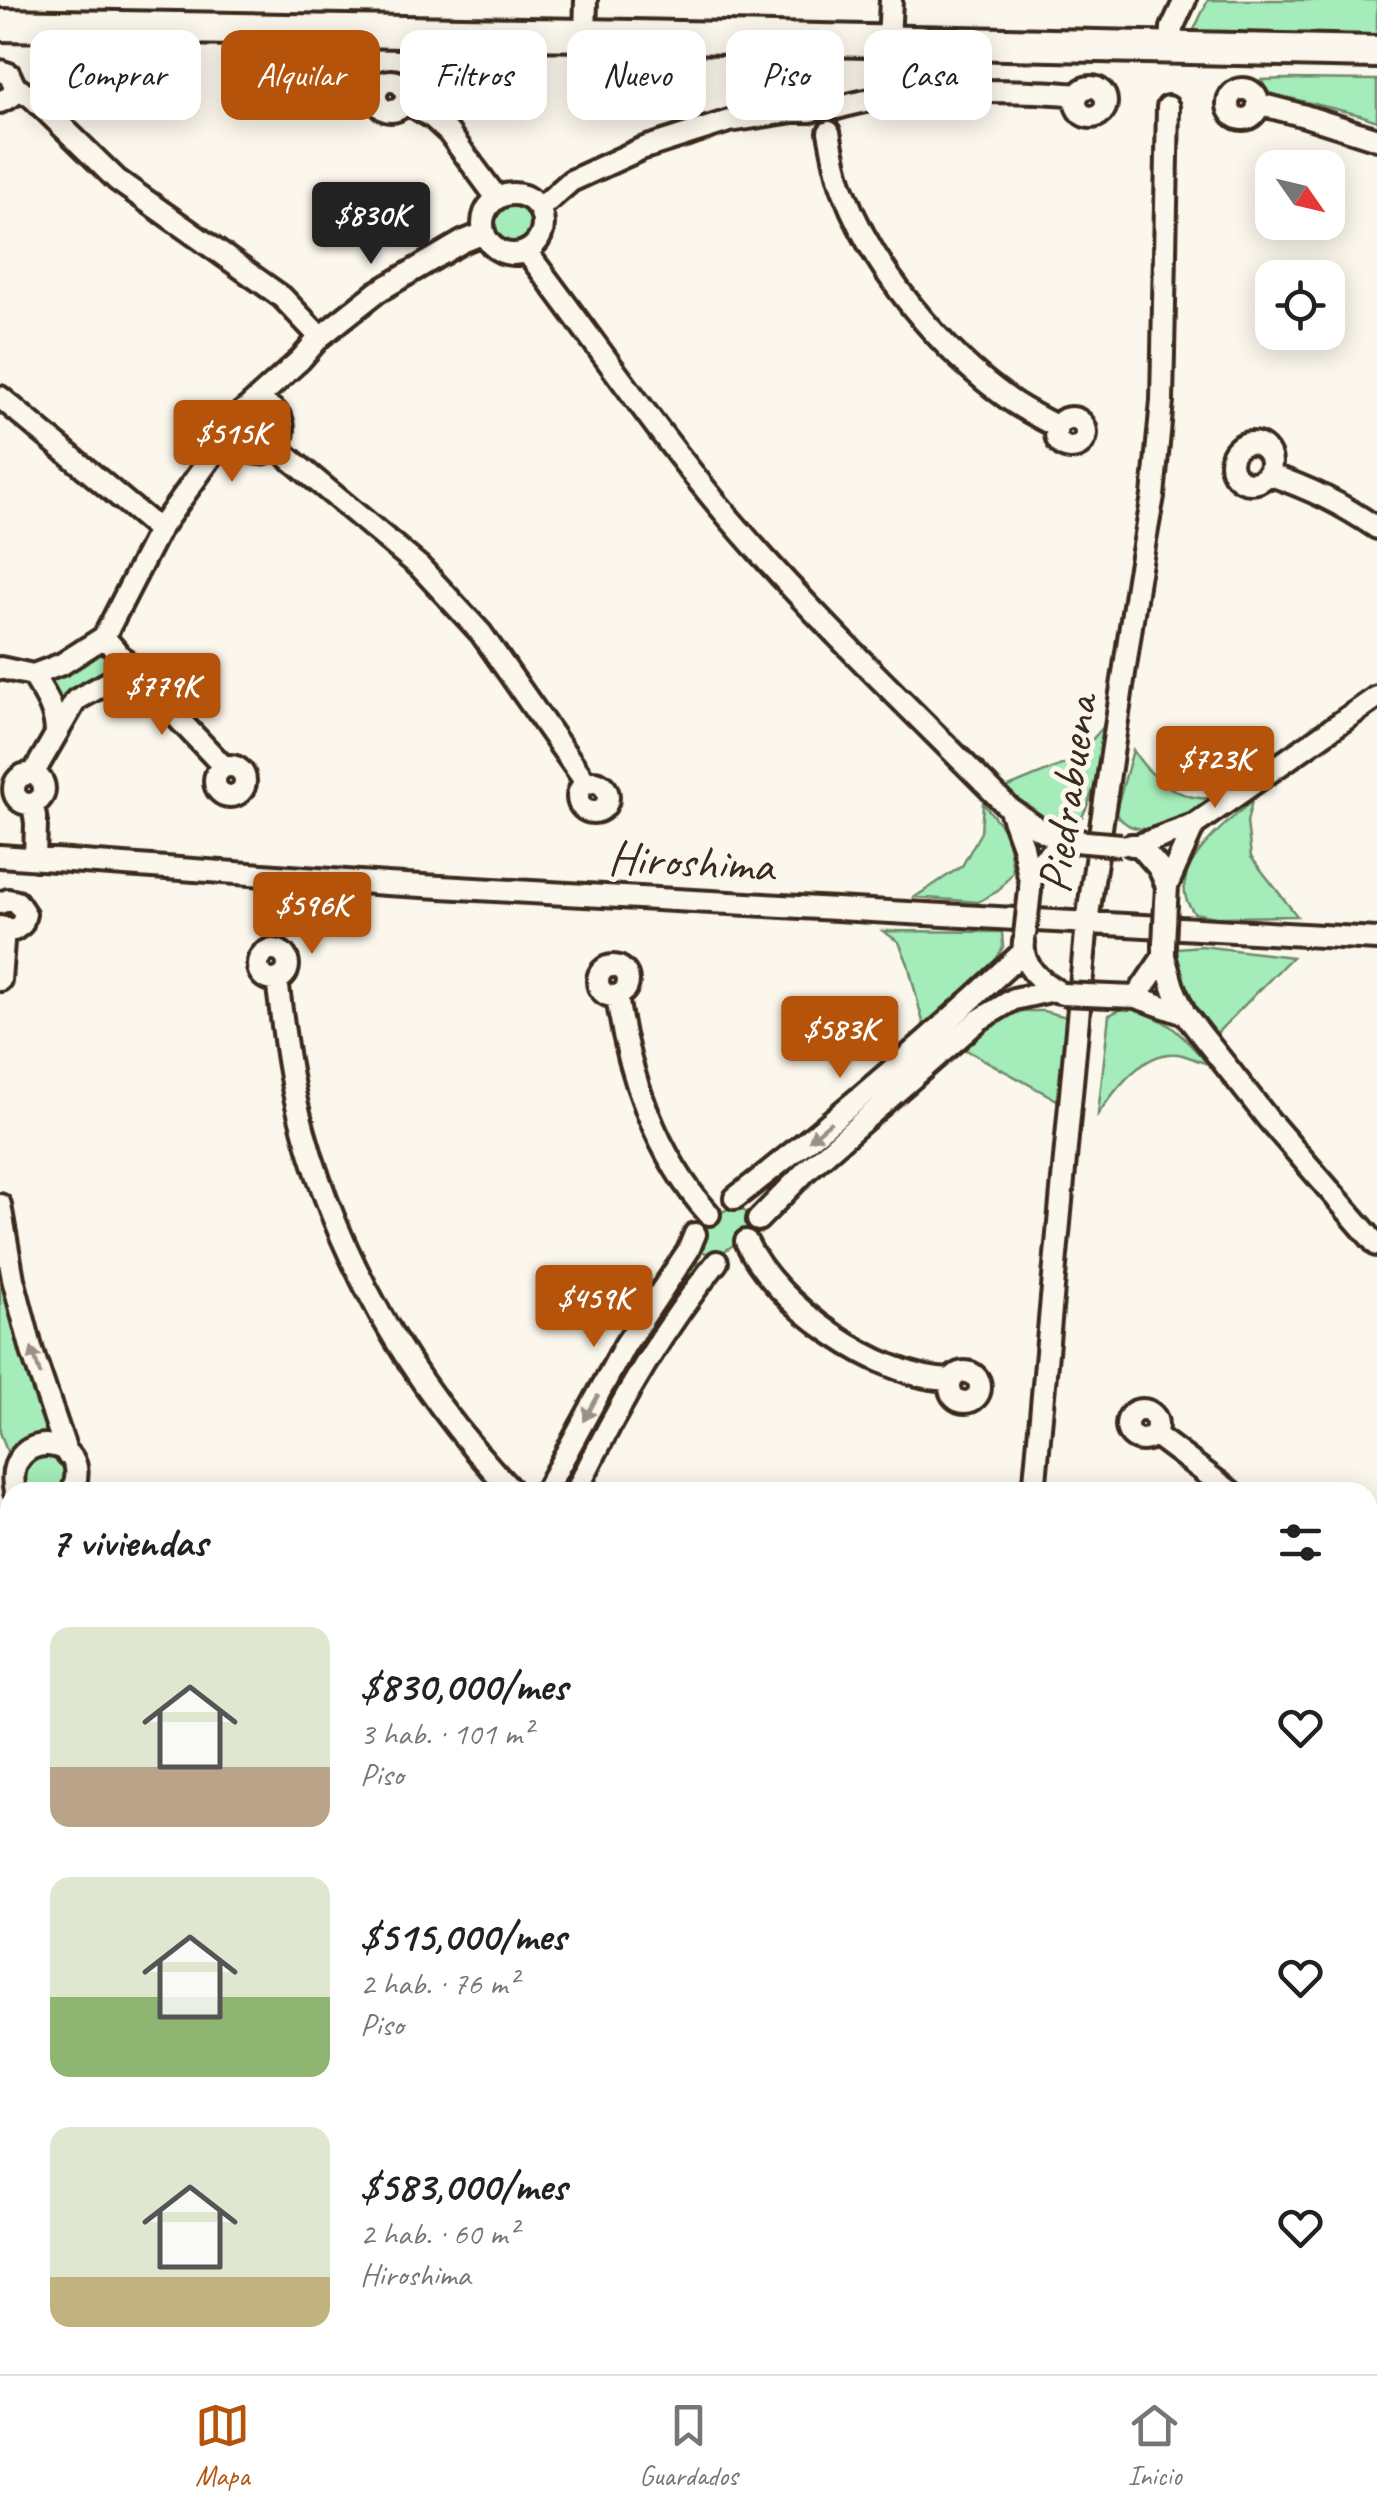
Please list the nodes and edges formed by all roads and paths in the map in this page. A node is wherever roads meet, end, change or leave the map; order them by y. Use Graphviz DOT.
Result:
graph roads {
  1 [pos="586,0"];
  2 [pos="891,0"];
  3 [pos="1185,0"];
  4 [pos="276,14"];
  5 [pos="0,25"];
  6 [pos="585,30"];
  7 [pos="890,30"];
  8 [pos="567,34"];
  9 [pos="706,37"];
  10 [pos="864,40"];
  11 [pos="992,44"];
  12 [pos="1171,48"];
  13 [pos="1377,52"];
  14 [pos="0,71"];
  15 [pos="8,94"];
  16 [pos="1076,95"];
  17 [pos="1258,104"];
  18 [pos="844,106"];
  19 [pos="1168,107"];
  20 [pos="435,120"];
  21 [pos="737,120"];
  22 [pos="810,120"];
  23 [pos="840,120"];
  24 [pos="829,132"];
  25 [pos="1377,139"];
  26 [pos="497,198"];
  27 [pos="540,208"];
  28 [pos="484,233"];
  29 [pos="526,252"];
  30 [pos="320,337"];
  31 [pos="300,360"];
  32 [pos="0,397"];
  33 [pos="240,416"];
  34 [pos="280,418"];
  35 [pos="1057,426"];
  36 [pos="276,447"];
  37 [pos="251,452"];
  38 [pos="1268,474"];
  39 [pos="197,475"];
  40 [pos="1377,528"];
  41 [pos="159,530"];
  42 [pos="104,636"];
  43 [pos="0,668"];
  44 [pos="136,674"];
  45 [pos="33,675"];
  46 [pos="1377,696"];
  47 [pos="56,734"];
  48 [pos="224,767"];
  49 [pos="587,784"];
  50 [pos="1009,808"];
  51 [pos="1194,825"];
  52 [pos="1071,842"];
  53 [pos="1130,845"];
  54 [pos="0,856"];
  55 [pos="35,858"];
  56 [pos="1030,883"];
  57 [pos="1166,894"];
  58 [pos="0,903"];
  59 [pos="1087,922"];
  60 [pos="2,928"];
  61 [pos="1377,939"];
  62 [pos="1024,944"];
  63 [pos="1164,950"];
  64 [pos="0,980"];
  65 [pos="277,980"];
  66 [pos="1058,992"];
  67 [pos="617,996"];
  68 [pos="1136,998"];
  69 [pos="1185,1014"];
  70 [pos="735,1198"];
  71 [pos="0,1205"];
  72 [pos="709,1214"];
  73 [pos="758,1220"];
  74 [pos="696,1234"];
  75 [pos="746,1241"];
  76 [pos="1377,1245"];
  77 [pos="717,1262"];
  78 [pos="951,1380"];
  79 [pos="1154,1434"];
  80 [pos="67,1454"];
  81 [pos="0,1456"];
  82 [pos="11,1482"];
  83 [pos="13,1482"];
  84 [pos="77,1482"];
  85 [pos="504,1482"];
  86 [pos="550,1482"];
  87 [pos="581,1482"];
  88 [pos="1035,1482"];
  89 [pos="1218,1482"];
  1 -- 6 [label="street"];
  2 -- 7 [label="street"];
  3 -- 12 [label="street"];
  4 -- 5 [label="street"];
  4 -- 8 [label="street"];
  9 -- 10 [label="street"];
  11 -- 12 [label="street"];
  12 -- 13 [label="street"];
  14 -- 15 [label="street"];
  15 -- 30 [label="street"];
  16 -- 18 [label="street"];
  17 -- 25 [label="street"];
  19 -- 59 [label="street, Piedrabuena"];
  20 -- 26 [label="street"];
  21 -- 27 [label="street"];
  22 -- 24 [label="street"];
  23 -- 24 [label="street"];
  24 -- 35 [label="street"];
  26 -- 27 [label="street"];
  26 -- 28 [label="street"];
  27 -- 29 [label="street"];
  28 -- 29 [label="street"];
  28 -- 30 [label="street"];
  29 -- 50 [label="street"];
  30 -- 31 [label="street"];
  31 -- 33 [label="street"];
  31 -- 34 [label="street"];
  32 -- 41 [label="street"];
  33 -- 34 [label="street"];
  33 -- 37 [label="street"];
  33 -- 39 [label="street"];
  34 -- 36 [label="street"];
  36 -- 37 [label="street"];
  36 -- 49 [label="street"];
  37 -- 39 [label="street"];
  38 -- 40 [label="street"];
  39 -- 41 [label="street"];
  41 -- 42 [label="street"];
  42 -- 44 [label="street"];
  42 -- 45 [label="street"];
  43 -- 45 [label="street"];
  44 -- 47 [label="street"];
  44 -- 48 [label="street"];
  45 -- 47 [label="street"];
  46 -- 51 [label="street"];
  47 -- 55 [label="street"];
  50 -- 52 [label="street"];
  50 -- 56 [label="street"];
  51 -- 53 [label="street"];
  51 -- 57 [label="street"];
  52 -- 53 [label="street, bridge"];
  52 -- 56 [label="street"];
  53 -- 57 [label="street"];
  54 -- 55 [label="street, Hiroshima"];
  55 -- 59 [label="street, Hiroshima"];
  56 -- 62 [label="street, bridge"];
  57 -- 63 [label="street, bridge"];
  58 -- 60 [label="street"];
  59 -- 61 [label="street, Hiroshima"];
  59 -- 88 [label="street, Piedrabuena"];
  60 -- 64 [label="street"];
  62 -- 66 [label="street"];
  62 -- 70 [label="street, one-way"];
  63 -- 68 [label="street"];
  63 -- 69 [label="street"];
  65 -- 85 [label="street"];
  66 -- 68 [label="street, bridge"];
  66 -- 73 [label="street"];
  67 -- 72 [label="street"];
  68 -- 69 [label="street"];
  69 -- 76 [label="street"];
  70 -- 72 [label="street"];
  70 -- 73 [label="street"];
  80 -- 71 [label="street, one-way"];
  72 -- 74 [label="street"];
  73 -- 75 [label="street"];
  74 -- 77 [label="street"];
  74 -- 86 [label="street, one-way"];
  75 -- 77 [label="street"];
  75 -- 78 [label="street"];
  77 -- 87 [label="street"];
  79 -- 89 [label="street"];
  80 -- 83 [label="street"];
  80 -- 84 [label="street"];
  81 -- 82 [label="street"];
}
